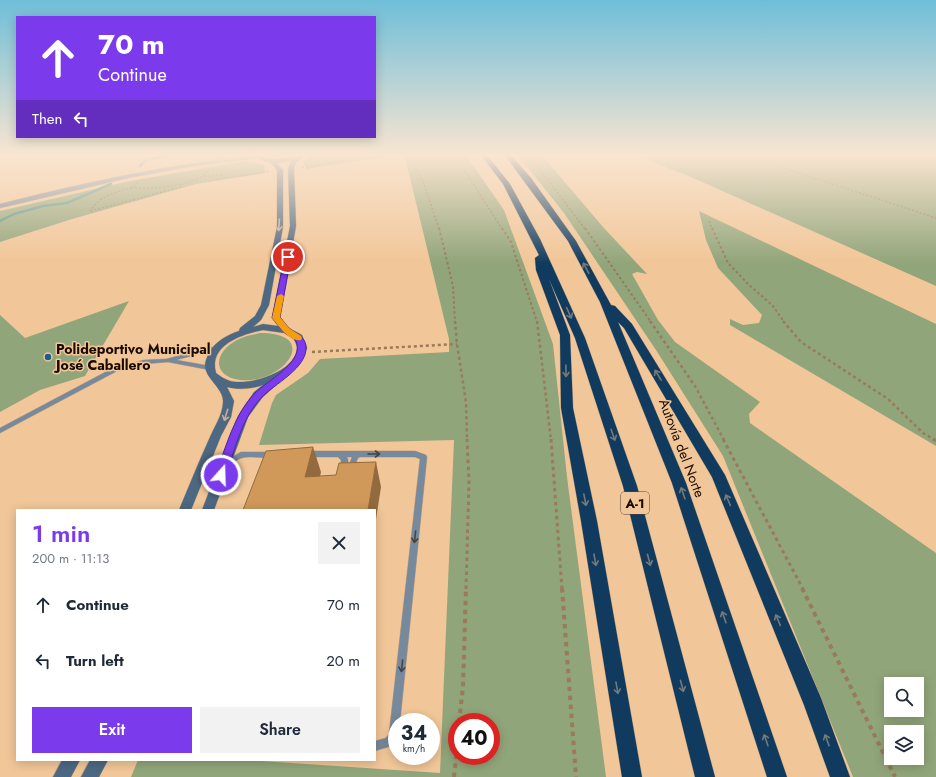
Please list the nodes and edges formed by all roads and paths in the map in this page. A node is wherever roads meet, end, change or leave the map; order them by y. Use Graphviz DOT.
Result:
graph roads {
  1 [pos="44,190"];
  2 [pos="61,190"];
  3 [pos="124,190"];
  4 [pos="169,190"];
  5 [pos="280,190"];
  6 [pos="292,190"];
  7 [pos="426,190"];
  8 [pos="477,190"];
  9 [pos="509,190"];
  10 [pos="535,190"];
  11 [pos="557,190"];
  12 [pos="851,190"];
  13 [pos="0,201"];
  14 [pos="0,206"];
  15 [pos="936,218"];
  16 [pos="709,221"];
  17 [pos="536,239"];
  18 [pos="605,302"];
  19 [pos="286,330"];
  20 [pos="237,334"];
  21 [pos="457,344"];
  22 [pos="217,348"];
  23 [pos="302,352"];
  24 [pos="166,361"];
  25 [pos="210,368"];
  26 [pos="284,374"];
  27 [pos="218,379"];
  28 [pos="0,430"];
  29 [pos="936,441"];
  30 [pos="278,454"];
  31 [pos="301,454"];
  32 [pos="340,454"];
  33 [pos="358,454"];
  34 [pos="225,463"];
  35 [pos="352,465"];
  36 [pos="344,466"];
  37 [pos="184,509"];
  38 [pos="208,509"];
  39 [pos="460,713"];
  40 [pos="376,746"];
  41 [pos="70,761"];
  42 [pos="98,761"];
  43 [pos="455,765"];
  44 [pos="62,777"];
  45 [pos="90,777"];
  46 [pos="454,777"];
  47 [pos="576,777"];
  48 [pos="632,777"];
  49 [pos="705,777"];
  50 [pos="777,777"];
  51 [pos="840,777"];
  52 [pos="895,777"];
  1 -- 13 [label="street"];
  2 -- 14 [label="street"];
  3 -- 4 [label="path"];
  5 -- 20 [label="street, one-way"];
  6 -- 19 [label="street"];
  7 -- 21 [label="path"];
  8 -- 47 [label="path"];
  9 -- 17 [label="highway, A-1"];
  18 -- 10 [label="highway, Autovía del Norte, one-way"];
  11 -- 52 [label="path"];
  12 -- 15 [label="path"];
  16 -- 29 [label="path"];
  17 -- 48 [label="highway, one-way"];
  17 -- 49 [label="highway, A-1, one-way"];
  50 -- 18 [label="highway, Autovía del Norte, one-way"];
  51 -- 18 [label="highway, one-way"];
  19 -- 20 [label="street"];
  19 -- 23 [label="street"];
  20 -- 22 [label="street"];
  21 -- 23 [label="path"];
  21 -- 39 [label="path"];
  22 -- 24 [label="lane"];
  22 -- 25 [label="street"];
  23 -- 26 [label="street"];
  24 -- 25 [label="lane"];
  24 -- 28 [label="lane"];
  25 -- 27 [label="street"];
  26 -- 27 [label="street"];
  26 -- 34 [label="street"];
  27 -- 37 [label="street, one-way"];
  30 -- 34 [label="lane"];
  31 -- 32 [label="lane"];
  32 -- 33 [label="lane"];
  32 -- 36 [label="lane"];
  33 -- 35 [label="lane"];
  33 -- 40 [label="lane, one-way"];
  34 -- 38 [label="street"];
  41 -- 44 [label="street"];
  42 -- 45 [label="street"];
  43 -- 46 [label="path"];
}
